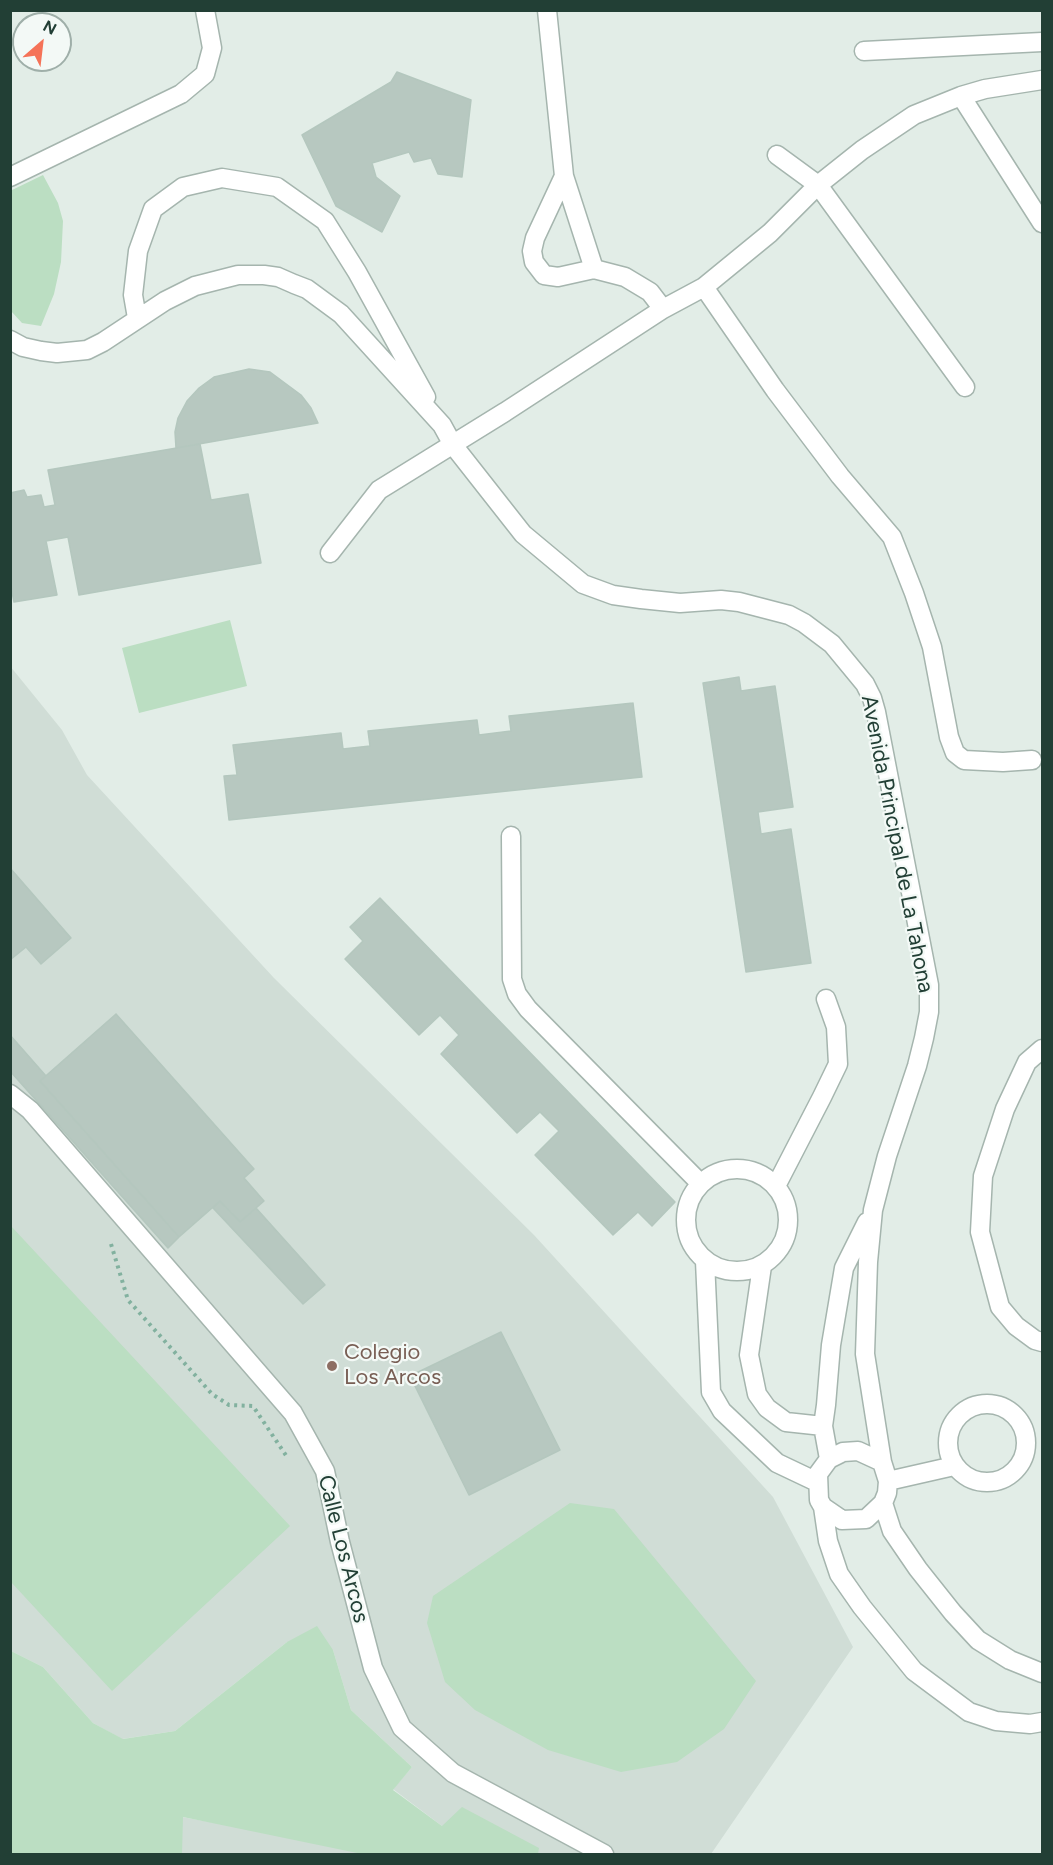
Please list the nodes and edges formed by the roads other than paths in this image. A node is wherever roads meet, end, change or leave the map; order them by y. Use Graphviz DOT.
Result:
graph roads {
  1 [pos="205,10"];
  2 [pos="547,10"];
  3 [pos="1042,42"];
  4 [pos="864,51"];
  5 [pos="1042,80"];
  6 [pos="961,96"];
  7 [pos="777,155"];
  8 [pos="564,176"];
  9 [pos="10,177"];
  10 [pos="818,185"];
  11 [pos="1042,223"];
  12 [pos="594,269"];
  13 [pos="704,287"];
  14 [pos="663,309"];
  15 [pos="137,318"];
  16 [pos="10,340"];
  17 [pos="965,387"];
  18 [pos="442,425"];
  19 [pos="453,445"];
  20 [pos="330,553"];
  21 [pos="1032,759"];
  22 [pos="511,837"];
  23 [pos="826,999"];
  24 [pos="1042,1049"];
  25 [pos="10,1094"];
  26 [pos="700,1183"];
  27 [pos="776,1186"];
  28 [pos="873,1210"];
  29 [pos="705,1261"];
  30 [pos="762,1266"];
  31 [pos="1042,1342"];
  32 [pos="823,1426"];
  33 [pos="1035,1443"];
  34 [pos="829,1459"];
  35 [pos="882,1462"];
  36 [pos="954,1466"];
  37 [pos="888,1481"];
  38 [pos="817,1482"];
  39 [pos="883,1503"];
  40 [pos="823,1507"];
  41 [pos="1042,1673"];
  42 [pos="1042,1722"];
  43 [pos="604,1854"];
  1 -- 9 [label="street"];
  2 -- 8 [label="street"];
  3 -- 4 [label="street"];
  5 -- 6 [label="street"];
  6 -- 10 [label="street"];
  6 -- 11 [label="street"];
  7 -- 10 [label="street"];
  8 -- 12 [label="street"];
  8 -- 12 [label="street"];
  10 -- 13 [label="street"];
  10 -- 17 [label="street"];
  12 -- 14 [label="street"];
  13 -- 14 [label="street"];
  13 -- 21 [label="street"];
  14 -- 19 [label="street"];
  15 -- 16 [label="street, Avenida Principal de La Tahona"];
  15 -- 18 [label="street, Avenida Principal de La Tahona"];
  15 -- 18 [label="street"];
  18 -- 19 [label="street, Avenida Principal de La Tahona"];
  19 -- 20 [label="street"];
  19 -- 28 [label="street, Avenida Principal de La Tahona"];
  22 -- 26 [label="street"];
  23 -- 27 [label="street"];
  24 -- 31 [label="street"];
  25 -- 43 [label="street, Calle Los Arcos"];
  26 -- 27 [label="street"];
  26 -- 29 [label="street"];
  27 -- 30 [label="street"];
  28 -- 32 [label="street, Avenida Principal de La Tahona"];
  28 -- 35 [label="street, Avenida Principal de La Tahona"];
  29 -- 30 [label="street"];
  29 -- 38 [label="street"];
  30 -- 32 [label="street"];
  32 -- 34 [label="street, Avenida Principal de La Tahona"];
  33 -- 36 [label="street"];
  33 -- 36 [label="street"];
  34 -- 35 [label="street"];
  34 -- 38 [label="street"];
  35 -- 37 [label="street, Avenida Principal de La Tahona"];
  36 -- 37 [label="street"];
  37 -- 39 [label="street"];
  38 -- 40 [label="street"];
  39 -- 40 [label="street"];
  39 -- 41 [label="street"];
  40 -- 42 [label="street"];
}
